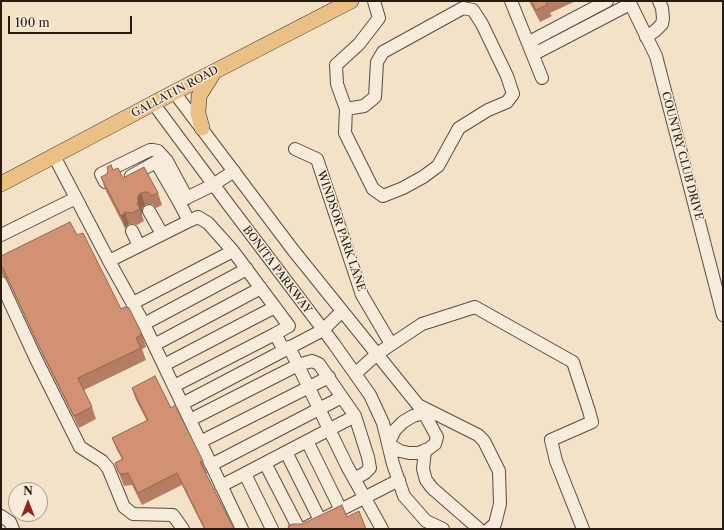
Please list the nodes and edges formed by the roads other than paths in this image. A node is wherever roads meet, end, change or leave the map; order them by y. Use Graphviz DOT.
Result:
graph roads {
  1 [pos="351,1"];
  2 [pos="374,1"];
  3 [pos="512,1"];
  4 [pos="607,1"];
  5 [pos="659,1"];
  6 [pos="629,3"];
  7 [pos="646,37"];
  8 [pos="531,49"];
  9 [pos="214,72"];
  10 [pos="542,78"];
  11 [pos="174,92"];
  12 [pos="153,103"];
  13 [pos="346,109"];
  14 [pos="202,128"];
  15 [pos="295,149"];
  16 [pos="54,156"];
  17 [pos="234,171"];
  18 [pos="125,175"];
  19 [pos="105,182"];
  20 [pos="1,184"];
  21 [pos="213,185"];
  22 [pos="76,198"];
  23 [pos="183,200"];
  24 [pos="149,211"];
  25 [pos="189,221"];
  26 [pos="132,231"];
  27 [pos="162,234"];
  28 [pos="1,235"];
  29 [pos="139,246"];
  30 [pos="234,251"];
  31 [pos="109,261"];
  32 [pos="247,269"];
  33 [pos="1,283"];
  34 [pos="261,288"];
  35 [pos="133,303"];
  36 [pos="275,308"];
  37 [pos="342,311"];
  38 [pos="723,315"];
  39 [pos="144,324"];
  40 [pos="323,330"];
  41 [pos="275,334"];
  42 [pos="391,344"];
  43 [pos="154,345"];
  44 [pos="287,349"];
  45 [pos="377,354"];
  46 [pos="164,365"];
  47 [pos="298,365"];
  48 [pos="355,374"];
  49 [pos="329,378"];
  50 [pos="174,386"];
  51 [pos="308,387"];
  52 [pos="342,397"];
  53 [pos="182,404"];
  54 [pos="319,409"];
  55 [pos="427,412"];
  56 [pos="355,416"];
  57 [pos="190,420"];
  58 [pos="329,430"];
  59 [pos="307,441"];
  60 [pos="200,442"];
  61 [pos="388,444"];
  62 [pos="424,450"];
  63 [pos="286,452"];
  64 [pos="265,463"];
  65 [pos="211,465"];
  66 [pos="245,474"];
  67 [pos="354,479"];
  68 [pos="399,480"];
  69 [pos="221,486"];
  70 [pos="365,498"];
  71 [pos="341,510"];
  72 [pos="1,516"];
  73 [pos="320,520"];
  74 [pos="13,529"];
  75 [pos="182,529"];
  76 [pos="242,529"];
  77 [pos="272,529"];
  78 [pos="299,529"];
  79 [pos="303,529"];
  80 [pos="382,529"];
  81 [pos="443,529"];
  82 [pos="479,529"];
  83 [pos="489,529"];
  84 [pos="583,529"];
  1 -- 9 [label="main road, GALLATIN ROAD"];
  2 -- 13 [label="street"];
  3 -- 8 [label="street"];
  4 -- 8 [label="street"];
  5 -- 7 [label="street"];
  6 -- 7 [label="street, COUNTRY CLUB DRIVE"];
  6 -- 8 [label="street"];
  7 -- 38 [label="street, COUNTRY CLUB DRIVE"];
  8 -- 10 [label="street"];
  9 -- 11 [label="main road, GALLATIN ROAD"];
  9 -- 14 [label="main road"];
  11 -- 12 [label="main road, GALLATIN ROAD"];
  11 -- 14 [label="street"];
  12 -- 16 [label="main road, GALLATIN ROAD"];
  12 -- 21 [label="street, BONITA PARKWAY"];
  13 -- 13 [label="street"];
  14 -- 17 [label="street"];
  15 -- 42 [label="street, WINDSOR PARK LANE"];
  16 -- 20 [label="main road, GALLATIN ROAD"];
  16 -- 22 [label="street"];
  17 -- 21 [label="street"];
  17 -- 37 [label="street"];
  18 -- 19 [label="street"];
  18 -- 23 [label="street"];
  18 -- 23 [label="street"];
  21 -- 23 [label="street"];
  21 -- 40 [label="street, BONITA PARKWAY"];
  22 -- 28 [label="street"];
  22 -- 31 [label="street"];
  23 -- 25 [label="street"];
  24 -- 27 [label="street"];
  25 -- 27 [label="street"];
  25 -- 30 [label="street"];
  26 -- 29 [label="street"];
  27 -- 29 [label="street"];
  29 -- 31 [label="street"];
  30 -- 32 [label="street"];
  30 -- 35 [label="street"];
  31 -- 35 [label="street"];
  32 -- 34 [label="street"];
  32 -- 39 [label="street"];
  33 -- 75 [label="street"];
  34 -- 36 [label="street"];
  34 -- 43 [label="street"];
  35 -- 39 [label="street"];
  36 -- 41 [label="street"];
  36 -- 46 [label="street"];
  37 -- 40 [label="street"];
  37 -- 45 [label="street"];
  39 -- 43 [label="street"];
  40 -- 44 [label="street"];
  40 -- 48 [label="street, BONITA PARKWAY"];
  41 -- 44 [label="street"];
  41 -- 50 [label="street"];
  42 -- 45 [label="street"];
  42 -- 84 [label="street"];
  43 -- 46 [label="street"];
  44 -- 47 [label="street"];
  44 -- 53 [label="street"];
  45 -- 48 [label="street"];
  45 -- 55 [label="street"];
  46 -- 50 [label="street"];
  47 -- 49 [label="street"];
  47 -- 51 [label="street"];
  47 -- 57 [label="street"];
  48 -- 61 [label="street, BONITA PARKWAY"];
  49 -- 51 [label="street"];
  49 -- 52 [label="street"];
  50 -- 53 [label="street"];
  51 -- 54 [label="street"];
  51 -- 60 [label="street"];
  52 -- 54 [label="street"];
  52 -- 56 [label="street"];
  53 -- 57 [label="street"];
  54 -- 58 [label="street"];
  54 -- 65 [label="street"];
  55 -- 61 [label="street"];
  55 -- 62 [label="street"];
  55 -- 83 [label="street"];
  56 -- 58 [label="street"];
  56 -- 67 [label="street"];
  57 -- 60 [label="street"];
  58 -- 59 [label="street"];
  58 -- 67 [label="street"];
  59 -- 63 [label="street"];
  59 -- 71 [label="street"];
  60 -- 65 [label="street"];
  61 -- 62 [label="street"];
  61 -- 68 [label="street, BONITA PARKWAY"];
  62 -- 82 [label="street"];
  63 -- 64 [label="street"];
  63 -- 73 [label="street"];
  64 -- 66 [label="street"];
  64 -- 78 [label="street"];
  65 -- 69 [label="street"];
  66 -- 69 [label="street"];
  66 -- 77 [label="street"];
  67 -- 70 [label="street"];
  68 -- 70 [label="street"];
  68 -- 81 [label="street, BONITA PARKWAY"];
  69 -- 76 [label="street"];
  70 -- 71 [label="street"];
  70 -- 80 [label="street"];
  71 -- 73 [label="street"];
  72 -- 74 [label="street"];
  73 -- 79 [label="street"];
}
